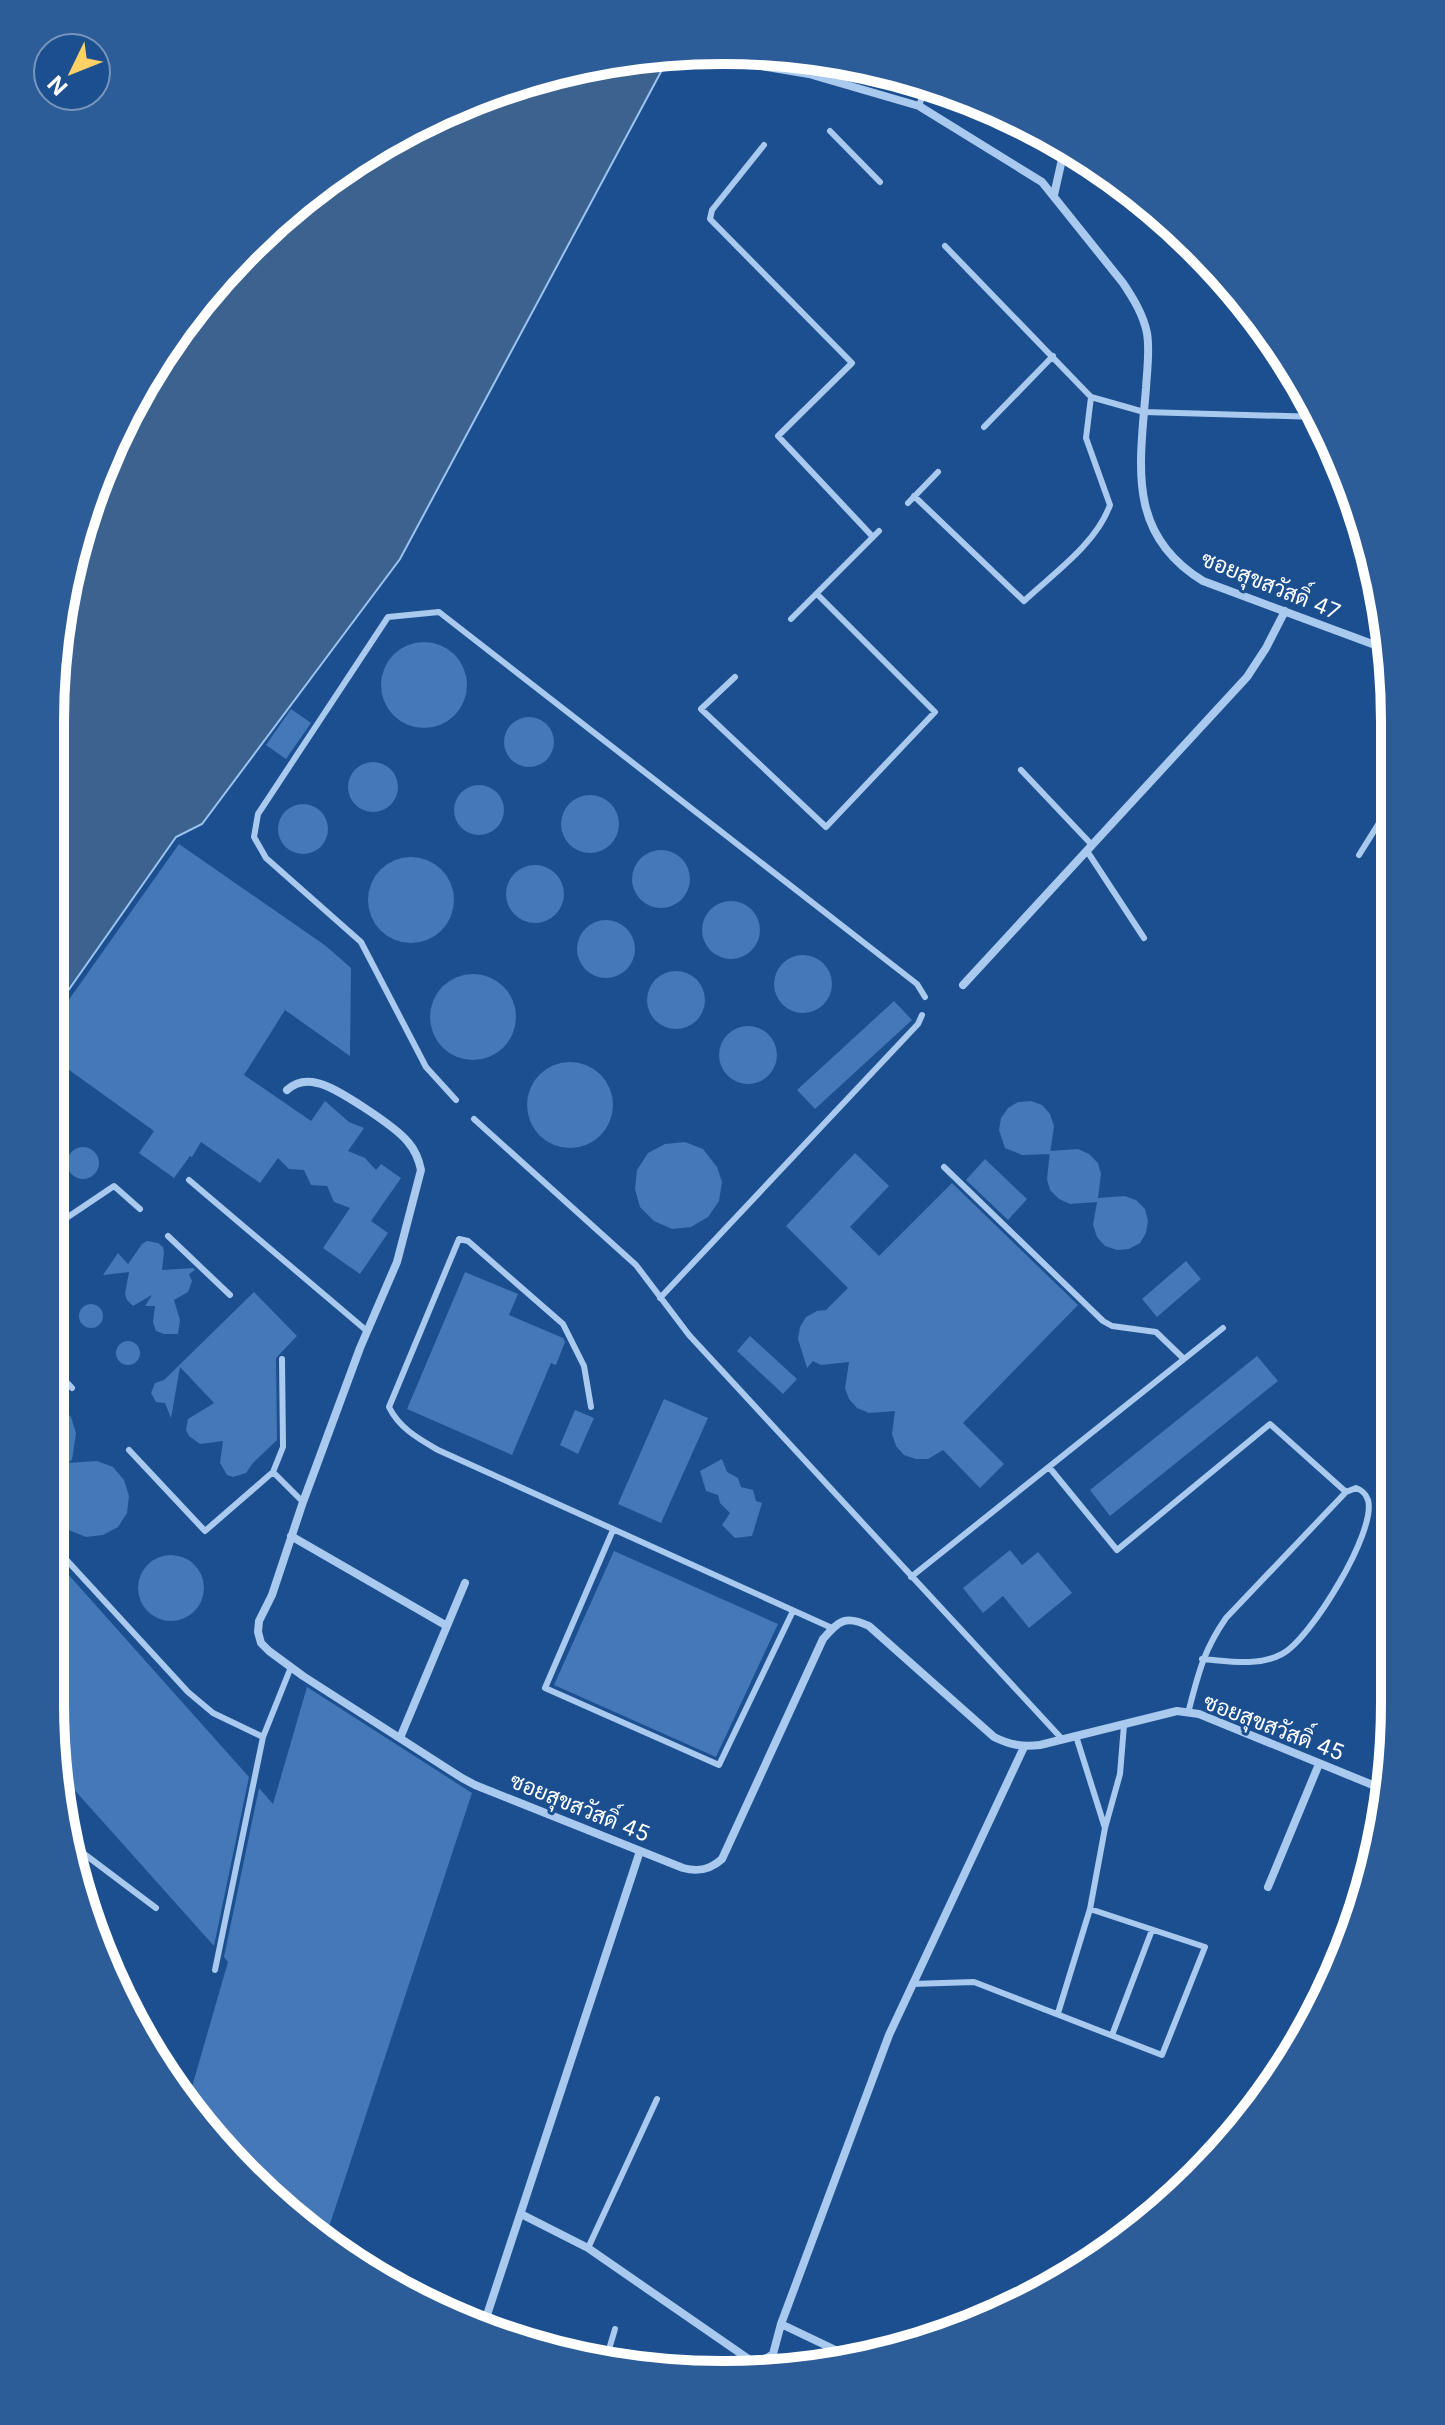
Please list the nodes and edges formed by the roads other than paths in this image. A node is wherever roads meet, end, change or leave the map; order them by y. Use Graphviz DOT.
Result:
graph roads {
  1 [pos="753,65"];
  2 [pos="923,95"];
  3 [pos="919,106"];
  4 [pos="830,131"];
  5 [pos="764,145"];
  6 [pos="1062,159"];
  7 [pos="880,182"];
  8 [pos="1054,195"];
  9 [pos="945,246"];
  10 [pos="1053,356"];
  11 [pos="1091,397"];
  12 [pos="1144,412"];
  13 [pos="1305,417"];
  14 [pos="984,427"];
  15 [pos="938,472"];
  16 [pos="914,496"];
  17 [pos="908,503"];
  18 [pos="879,531"];
  19 [pos="873,537"];
  20 [pos="817,594"];
  21 [pos="1285,611"];
  22 [pos="791,619"];
  23 [pos="1376,646"];
  24 [pos="735,677"];
  25 [pos="1021,770"];
  26 [pos="1381,820"];
  27 [pos="1089,848"];
  28 [pos="1359,855"];
  29 [pos="1144,938"];
  30 [pos="963,985"];
  31 [pos="925,997"];
  32 [pos="922,1015"];
  33 [pos="287,1090"];
  34 [pos="456,1100"];
  35 [pos="474,1119"];
  36 [pos="944,1167"];
  37 [pos="189,1180"];
  38 [pos="140,1209"];
  39 [pos="64,1220"];
  40 [pos="168,1236"];
  41 [pos="230,1295"];
  42 [pos="660,1298"];
  43 [pos="1223,1328"];
  44 [pos="367,1331"];
  45 [pos="282,1359"];
  46 [pos="1184,1359"];
  47 [pos="64,1379"];
  48 [pos="72,1388"];
  49 [pos="591,1407"];
  50 [pos="129,1450"];
  51 [pos="1049,1467"];
  52 [pos="273,1472"];
  53 [pos="1346,1492"];
  54 [pos="303,1502"];
  55 [pos="613,1530"];
  56 [pos="291,1536"];
  57 [pos="64,1557"];
  58 [pos="911,1577"];
  59 [pos="465,1583"];
  60 [pos="793,1611"];
  61 [pos="447,1626"];
  62 [pos="832,1628"];
  63 [pos="1202,1659"];
  64 [pos="291,1667"];
  65 [pos="1188,1713"];
  66 [pos="1124,1725"];
  67 [pos="1076,1735"];
  68 [pos="263,1737"];
  69 [pos="400,1738"];
  70 [pos="1063,1740"];
  71 [pos="1024,1747"];
  72 [pos="1319,1764"];
  73 [pos="1375,1786"];
  74 [pos="1105,1828"];
  75 [pos="640,1851"];
  76 [pos="82,1854"];
  77 [pos="1268,1887"];
  78 [pos="156,1908"];
  79 [pos="1090,1909"];
  80 [pos="1152,1930"];
  81 [pos="215,1970"];
  82 [pos="912,1984"];
  83 [pos="1058,2013"];
  84 [pos="1112,2035"];
  85 [pos="657,2099"];
  86 [pos="521,2214"];
  87 [pos="588,2248"];
  88 [pos="487,2315"];
  89 [pos="504,2323"];
  90 [pos="781,2324"];
  91 [pos="615,2329"];
  92 [pos="609,2350"];
  93 [pos="836,2350"];
  94 [pos="751,2360"];
  95 [pos="764,2360"];
  1 -- 3 [label="street, ซอยสุขสวัสดิ์ 47"];
  2 -- 3 [label="lane"];
  3 -- 8 [label="street, ซอยสุขสวัสดิ์ 47"];
  4 -- 7 [label="lane"];
  5 -- 19 [label="lane"];
  6 -- 8 [label="street"];
  8 -- 12 [label="street, ซอยสุขสวัสดิ์ 47"];
  9 -- 10 [label="lane"];
  10 -- 11 [label="lane"];
  10 -- 14 [label="lane"];
  11 -- 12 [label="lane"];
  11 -- 16 [label="lane"];
  12 -- 13 [label="lane"];
  12 -- 21 [label="street, ซอยสุขสวัสดิ์ 47"];
  15 -- 16 [label="lane"];
  16 -- 17 [label="lane"];
  18 -- 19 [label="lane"];
  19 -- 20 [label="lane"];
  20 -- 22 [label="lane"];
  20 -- 24 [label="lane"];
  21 -- 23 [label="street, ซอยสุขสวัสดิ์ 47"];
  21 -- 27 [label="street"];
  25 -- 27 [label="lane"];
  26 -- 28 [label="lane"];
  27 -- 29 [label="lane"];
  27 -- 30 [label="street"];
  31 -- 34 [label="lane"];
  32 -- 42 [label="lane"];
  33 -- 44 [label="street, ซอยสุขสวัสดิ์ 45"];
  35 -- 42 [label="lane"];
  36 -- 46 [label="lane"];
  37 -- 44 [label="lane"];
  38 -- 39 [label="lane"];
  40 -- 41 [label="lane"];
  42 -- 58 [label="lane"];
  43 -- 46 [label="lane"];
  44 -- 54 [label="street, ซอยสุขสวัสดิ์ 45"];
  45 -- 52 [label="lane"];
  46 -- 51 [label="lane"];
  47 -- 48 [label="lane"];
  49 -- 55 [label="lane"];
  50 -- 52 [label="lane"];
  51 -- 53 [label="lane"];
  51 -- 58 [label="lane"];
  52 -- 54 [label="lane"];
  53 -- 63 [label="lane"];
  53 -- 63 [label="lane"];
  54 -- 56 [label="street, ซอยสุขสวัสดิ์ 45"];
  55 -- 60 [label="lane"];
  55 -- 60 [label="lane"];
  56 -- 61 [label="street"];
  56 -- 64 [label="street, ซอยสุขสวัสดิ์ 45"];
  57 -- 68 [label="lane"];
  58 -- 70 [label="lane"];
  59 -- 61 [label="street"];
  60 -- 62 [label="lane"];
  61 -- 69 [label="street"];
  62 -- 71 [label="street"];
  62 -- 75 [label="street, ซอยสุขสวัสดิ์ 45"];
  63 -- 65 [label="lane"];
  64 -- 68 [label="lane"];
  64 -- 69 [label="street, ซอยสุขสวัสดิ์ 45"];
  65 -- 66 [label="street, ซอยสุขสวัสดิ์ 45"];
  65 -- 72 [label="street, ซอยสุขสวัสดิ์ 45"];
  66 -- 67 [label="street, ซอยสุขสวัสดิ์ 45"];
  66 -- 74 [label="lane"];
  67 -- 70 [label="street, ซอยสุขสวัสดิ์ 45"];
  67 -- 74 [label="lane"];
  68 -- 81 [label="lane"];
  69 -- 75 [label="street, ซอยสุขสวัสดิ์ 45"];
  70 -- 71 [label="street, ซอยสุขสวัสดิ์ 45"];
  71 -- 82 [label="street"];
  72 -- 73 [label="street, ซอยสุขสวัสดิ์ 45"];
  72 -- 77 [label="street"];
  74 -- 79 [label="lane"];
  75 -- 86 [label="street"];
  76 -- 78 [label="lane"];
  79 -- 80 [label="lane"];
  79 -- 83 [label="lane"];
  80 -- 84 [label="lane"];
  80 -- 84 [label="lane"];
  82 -- 83 [label="lane"];
  82 -- 90 [label="street"];
  83 -- 84 [label="lane"];
  85 -- 87 [label="lane"];
  86 -- 87 [label="street"];
  86 -- 88 [label="street"];
  87 -- 94 [label="street"];
  88 -- 89 [label="lane"];
  90 -- 93 [label="street"];
  90 -- 95 [label="street"];
  91 -- 92 [label="lane"];
}
